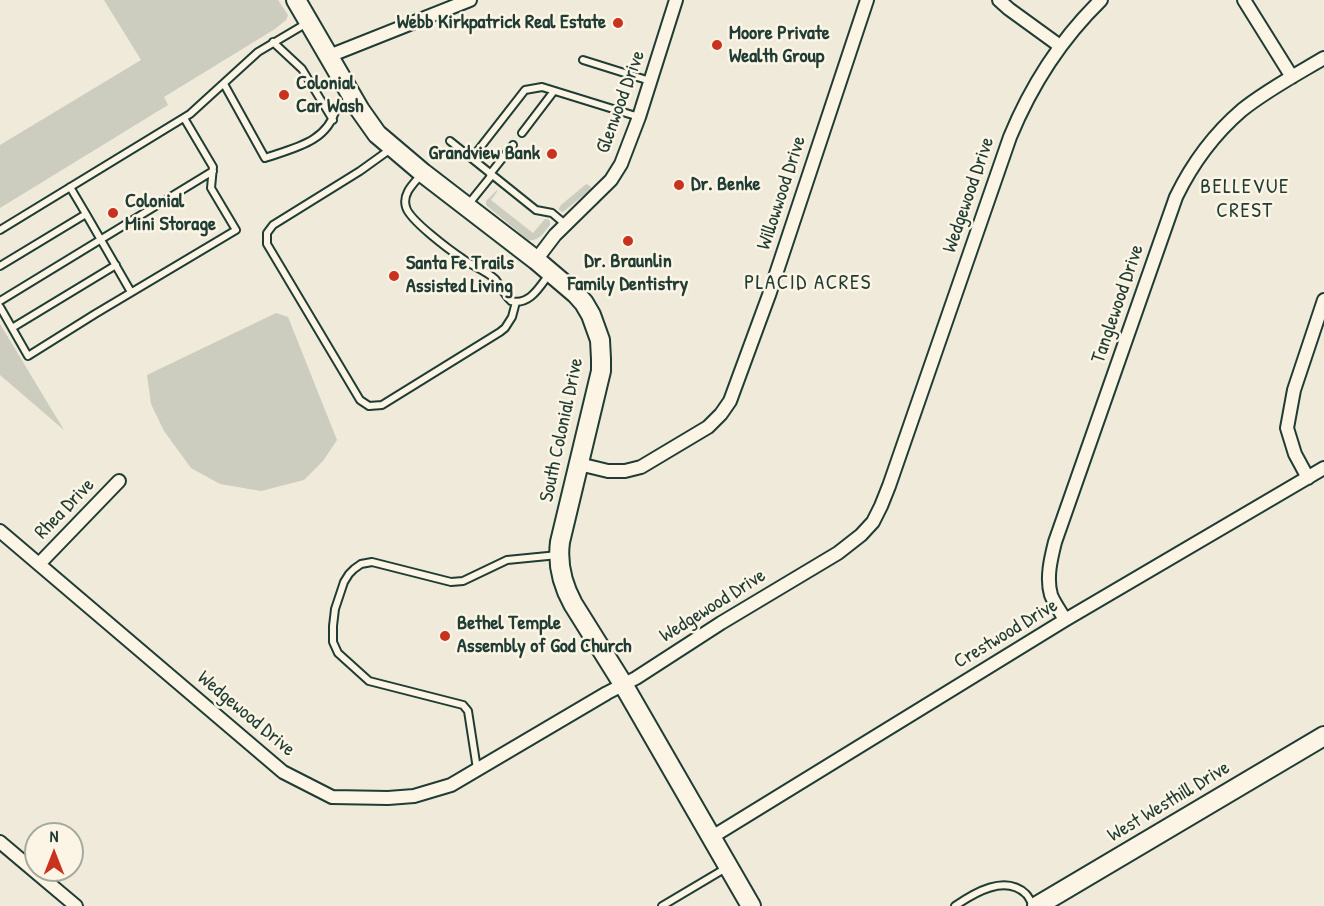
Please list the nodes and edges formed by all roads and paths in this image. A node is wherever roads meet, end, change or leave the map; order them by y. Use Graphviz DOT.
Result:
graph roads {
  1 [pos="296,0"];
  2 [pos="470,0"];
  3 [pos="675,0"];
  4 [pos="867,0"];
  5 [pos="999,0"];
  6 [pos="1101,0"];
  7 [pos="1244,0"];
  8 [pos="309,22"];
  9 [pos="273,42"];
  10 [pos="1060,46"];
  11 [pos="329,56"];
  12 [pos="1324,58"];
  13 [pos="583,60"];
  14 [pos="1292,77"];
  15 [pos="650,81"];
  16 [pos="224,84"];
  17 [pos="554,91"];
  18 [pos="352,97"];
  19 [pos="639,117"];
  20 [pos="184,118"];
  21 [pos="333,120"];
  22 [pos="522,133"];
  23 [pos="450,141"];
  24 [pos="513,145"];
  25 [pos="392,147"];
  26 [pos="472,158"];
  27 [pos="213,171"];
  28 [pos="423,172"];
  29 [pos="491,175"];
  30 [pos="70,187"];
  31 [pos="467,207"];
  32 [pos="86,214"];
  33 [pos="565,224"];
  34 [pos="0,230"];
  35 [pos="101,240"];
  36 [pos="536,260"];
  37 [pos="116,265"];
  38 [pos="0,266"];
  39 [pos="550,273"];
  40 [pos="131,292"];
  41 [pos="1324,300"];
  42 [pos="0,301"];
  43 [pos="516,302"];
  44 [pos="0,307"];
  45 [pos="12,328"];
  46 [pos="579,464"];
  47 [pos="1324,468"];
  48 [pos="1308,478"];
  49 [pos="119,481"];
  50 [pos="0,531"];
  51 [pos="558,555"];
  52 [pos="39,564"];
  53 [pos="1065,620"];
  54 [pos="623,684"];
  55 [pos="1324,736"];
  56 [pos="477,770"];
  57 [pos="711,837"];
  58 [pos="0,842"];
  59 [pos="728,866"];
  60 [pos="747,904"];
  61 [pos="76,906"];
  62 [pos="662,906"];
  63 [pos="955,906"];
  64 [pos="1035,906"];
  1 -- 8 [label="street, South Colonial Drive"];
  2 -- 11 [label="street"];
  3 -- 15 [label="street, Glenwood Drive"];
  4 -- 46 [label="street, Willowwood Drive"];
  5 -- 10 [label="street"];
  6 -- 10 [label="street, Wedgewood Drive"];
  7 -- 14 [label="street"];
  8 -- 9 [label="lane"];
  8 -- 11 [label="street, South Colonial Drive"];
  9 -- 16 [label="lane"];
  9 -- 21 [label="lane"];
  10 -- 54 [label="street, Wedgewood Drive"];
  11 -- 18 [label="street, South Colonial Drive"];
  12 -- 14 [label="street, Tanglewood Drive"];
  13 -- 15 [label="lane"];
  14 -- 53 [label="street, Tanglewood Drive"];
  15 -- 19 [label="street, Glenwood Drive"];
  16 -- 20 [label="lane"];
  16 -- 21 [label="lane"];
  17 -- 19 [label="lane"];
  17 -- 22 [label="lane"];
  17 -- 26 [label="lane"];
  18 -- 21 [label="lane"];
  18 -- 25 [label="street, South Colonial Drive"];
  19 -- 33 [label="street, Glenwood Drive"];
  20 -- 27 [label="lane"];
  20 -- 30 [label="lane"];
  23 -- 26 [label="lane"];
  24 -- 29 [label="lane"];
  25 -- 28 [label="street, South Colonial Drive"];
  25 -- 43 [label="lane"];
  26 -- 29 [label="lane"];
  27 -- 35 [label="lane"];
  27 -- 40 [label="lane"];
  28 -- 31 [label="street, South Colonial Drive"];
  28 -- 43 [label="lane"];
  29 -- 31 [label="lane"];
  29 -- 33 [label="lane"];
  30 -- 32 [label="lane"];
  30 -- 34 [label="lane"];
  31 -- 36 [label="street, South Colonial Drive"];
  32 -- 35 [label="lane"];
  32 -- 38 [label="lane"];
  33 -- 36 [label="street, Glenwood Drive"];
  35 -- 37 [label="lane"];
  35 -- 42 [label="lane"];
  36 -- 39 [label="street, South Colonial Drive"];
  37 -- 40 [label="lane"];
  37 -- 45 [label="lane"];
  39 -- 43 [label="lane"];
  39 -- 46 [label="street, South Colonial Drive"];
  40 -- 45 [label="lane"];
  41 -- 48 [label="street"];
  44 -- 45 [label="lane"];
  46 -- 51 [label="street, South Colonial Drive"];
  47 -- 48 [label="street, Crestwood Drive"];
  48 -- 53 [label="street, Crestwood Drive"];
  49 -- 52 [label="street, Rhea Drive"];
  50 -- 52 [label="street, Wedgewood Drive"];
  51 -- 54 [label="street, South Colonial Drive"];
  51 -- 56 [label="lane"];
  52 -- 56 [label="street, Wedgewood Drive"];
  53 -- 57 [label="street, Crestwood Drive"];
  54 -- 56 [label="street, Wedgewood Drive"];
  54 -- 57 [label="street, South Colonial Drive"];
  55 -- 64 [label="street, West Westhill Drive"];
  57 -- 59 [label="street, South Colonial Drive"];
  58 -- 61 [label="street"];
  59 -- 60 [label="street, South Colonial Drive"];
  59 -- 62 [label="lane"];
  63 -- 64 [label="lane"];
}
